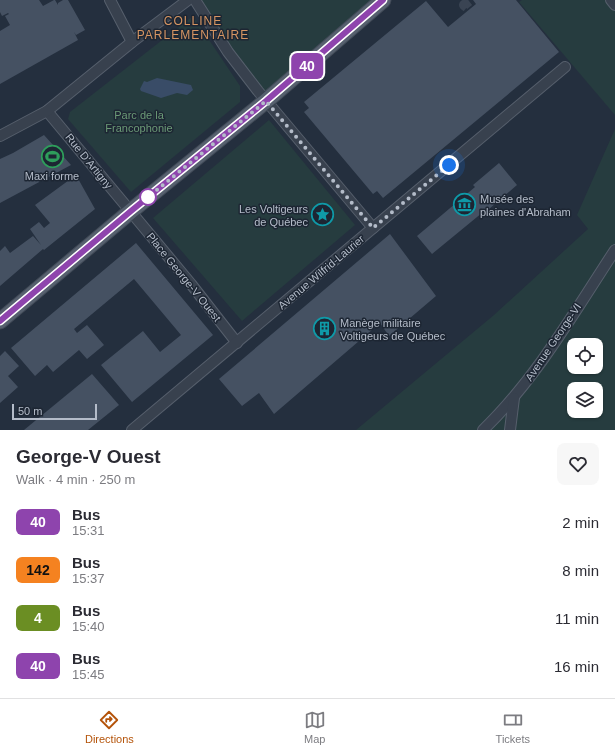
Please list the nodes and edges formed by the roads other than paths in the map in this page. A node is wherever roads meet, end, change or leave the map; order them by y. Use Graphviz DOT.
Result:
graph roads {
  1 [pos="110,0"];
  2 [pos="188,0"];
  3 [pos="195,0"];
  4 [pos="383,0"];
  5 [pos="611,0"];
  6 [pos="615,5"];
  7 [pos="132,42"];
  8 [pos="565,67"];
  9 [pos="266,101"];
  10 [pos="47,110"];
  11 [pos="0,136"];
  12 [pos="131,211"];
  13 [pos="373,228"];
  14 [pos="615,250"];
  15 [pos="0,321"];
  16 [pos="237,343"];
  17 [pos="514,398"];
  18 [pos="132,430"];
  19 [pos="483,430"];
  20 [pos="510,430"];
  1 -- 7 [label="street"];
  2 -- 7 [label="street"];
  3 -- 9 [label="street"];
  4 -- 9 [label="main road"];
  5 -- 6 [label="street"];
  7 -- 10 [label="street"];
  8 -- 13 [label="street, Avenue Wilfrid-Laurier"];
  9 -- 12 [label="main road"];
  9 -- 13 [label="street"];
  10 -- 11 [label="street"];
  10 -- 12 [label="street, Rue D'Artigny"];
  12 -- 15 [label="main road"];
  12 -- 16 [label="street, Place George-V Ouest"];
  13 -- 16 [label="street, Avenue Wilfrid-Laurier"];
  14 -- 17 [label="street, Avenue George-VI"];
  16 -- 18 [label="street, Avenue Wilfrid-Laurier"];
  17 -- 19 [label="street, Avenue George-VI"];
  17 -- 20 [label="street"];
}
